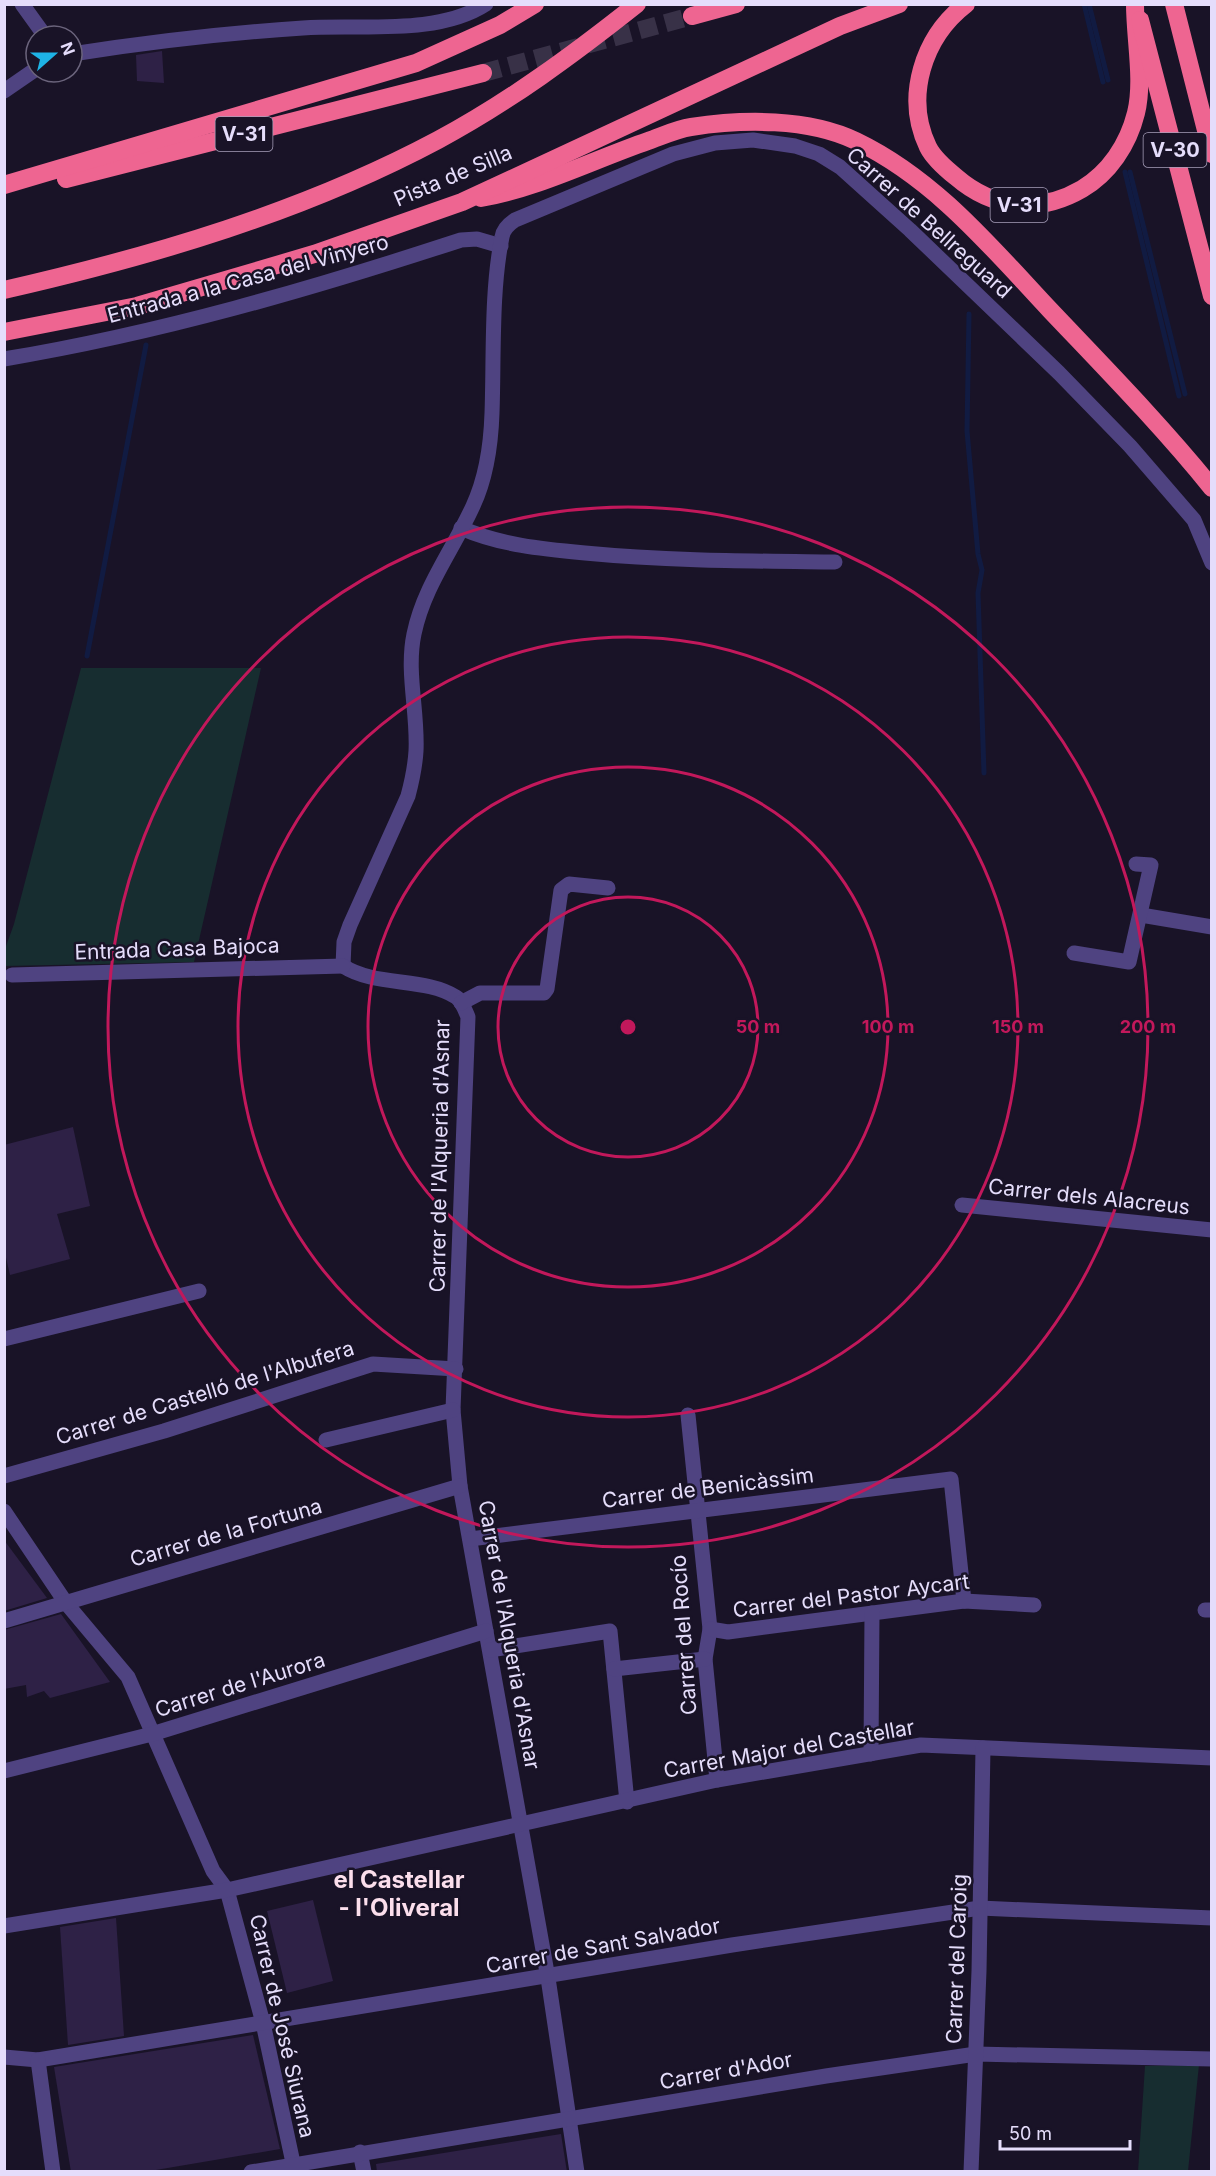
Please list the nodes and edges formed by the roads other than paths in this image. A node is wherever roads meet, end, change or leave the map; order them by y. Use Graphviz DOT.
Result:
graph roads {
  1 [pos="22,4"];
  2 [pos="486,4"];
  3 [pos="535,4"];
  4 [pos="637,4"];
  5 [pos="735,4"];
  6 [pos="898,4"];
  7 [pos="966,4"];
  8 [pos="1135,4"];
  9 [pos="1174,4"];
  10 [pos="692,16"];
  11 [pos="36,24"];
  12 [pos="84,52"];
  13 [pos="483,73"];
  14 [pos="24,78"];
  15 [pos="4,92"];
  16 [pos="1212,154"];
  17 [pos="4,185"];
  18 [pos="4,195"];
  19 [pos="462,202"];
  20 [pos="501,246"];
  21 [pos="4,290"];
  22 [pos="1212,296"];
  23 [pos="4,332"];
  24 [pos="4,359"];
  25 [pos="1212,488"];
  26 [pos="461,528"];
  27 [pos="835,562"];
  28 [pos="1212,563"];
  29 [pos="1136,864"];
  30 [pos="608,888"];
  31 [pos="1141,915"];
  32 [pos="1212,927"];
  33 [pos="1074,953"];
  34 [pos="343,966"];
  35 [pos="12,975"];
  36 [pos="461,1003"];
  37 [pos="962,1205"];
  38 [pos="1212,1230"];
  39 [pos="199,1291"];
  40 [pos="4,1339"];
  41 [pos="456,1369"];
  42 [pos="453,1410"];
  43 [pos="688,1415"];
  44 [pos="326,1440"];
  45 [pos="4,1476"];
  46 [pos="460,1486"];
  47 [pos="696,1511"];
  48 [pos="4,1512"];
  49 [pos="471,1539"];
  50 [pos="964,1601"];
  51 [pos="66,1603"];
  52 [pos="1034,1605"];
  53 [pos="872,1613"];
  54 [pos="4,1621"];
  55 [pos="710,1629"];
  56 [pos="486,1631"];
  57 [pos="490,1650"];
  58 [pos="705,1659"];
  59 [pos="614,1669"];
  60 [pos="152,1734"];
  61 [pos="983,1748"];
  62 [pos="871,1754"];
  63 [pos="1212,1758"];
  64 [pos="4,1771"];
  65 [pos="717,1780"];
  66 [pos="627,1802"];
  67 [pos="522,1822"];
  68 [pos="227,1890"];
  69 [pos="980,1908"];
  70 [pos="1212,1918"];
  71 [pos="4,1926"];
  72 [pos="548,1978"];
  73 [pos="263,2023"];
  74 [pos="976,2054"];
  75 [pos="4,2057"];
  76 [pos="1212,2059"];
  77 [pos="38,2060"];
  78 [pos="568,2120"];
  79 [pos="360,2152"];
  80 [pos="294,2168"];
  81 [pos="53,2172"];
  82 [pos="251,2172"];
  83 [pos="364,2172"];
  84 [pos="577,2172"];
  85 [pos="970,2172"];
  1 -- 11 [label="street"];
  2 -- 12 [label="street"];
  3 -- 17 [label="highway"];
  4 -- 21 [label="highway"];
  5 -- 10 [label="highway"];
  6 -- 19 [label="highway, Pista de Silla"];
  7 -- 8 [label="highway, V-31"];
  8 -- 22 [label="highway, V-30"];
  9 -- 16 [label="highway, V-30"];
  13 -- 18 [label="highway, V-31"];
  14 -- 15 [label="street"];
  19 -- 23 [label="highway, Pista de Silla"];
  19 -- 25 [label="highway"];
  20 -- 24 [label="street, Entrada a la Casa del Vinyero"];
  20 -- 26 [label="street"];
  20 -- 28 [label="street, Carrer de Bellreguard"];
  26 -- 27 [label="street"];
  26 -- 34 [label="street"];
  29 -- 31 [label="street"];
  30 -- 36 [label="street"];
  31 -- 32 [label="street"];
  31 -- 33 [label="street"];
  34 -- 35 [label="street, Entrada Casa Bajoca"];
  34 -- 36 [label="street, Carrer de l'Alqueria d'Asnar"];
  36 -- 41 [label="street, Carrer de l'Alqueria d'Asnar"];
  37 -- 38 [label="street, Carrer dels Alacreus"];
  39 -- 40 [label="street"];
  41 -- 42 [label="street, Carrer de l'Alqueria d'Asnar"];
  41 -- 45 [label="street, Carrer de Castelló de l'Albufera"];
  42 -- 44 [label="street"];
  42 -- 46 [label="street, Carrer de l'Alqueria d'Asnar"];
  43 -- 47 [label="street, Carrer del Rocío"];
  46 -- 49 [label="street, Carrer de l'Alqueria d'Asnar"];
  46 -- 51 [label="street, Carrer de la Fortuna"];
  47 -- 49 [label="street, Carrer de Benicàssim"];
  47 -- 50 [label="street, Carrer de Benicàssim"];
  47 -- 55 [label="street, Carrer del Rocío"];
  48 -- 51 [label="street, Carrer de José Siurana"];
  49 -- 56 [label="street, Carrer de l'Alqueria d'Asnar"];
  50 -- 52 [label="street, Carrer del Pastor Aycart"];
  50 -- 53 [label="street, Carrer del Pastor Aycart"];
  51 -- 54 [label="street, Carrer de la Fortuna"];
  51 -- 60 [label="street, Carrer de José Siurana"];
  53 -- 55 [label="street, Carrer del Pastor Aycart"];
  53 -- 62 [label="street"];
  55 -- 58 [label="street, Carrer del Rocío"];
  56 -- 57 [label="street, Carrer de l'Alqueria d'Asnar"];
  56 -- 60 [label="street, Carrer de l'Aurora"];
  57 -- 59 [label="street"];
  57 -- 67 [label="street, Carrer de l'Alqueria d'Asnar"];
  58 -- 59 [label="street"];
  58 -- 65 [label="street, Carrer del Rocío"];
  59 -- 66 [label="street"];
  60 -- 64 [label="street, Carrer de l'Aurora"];
  60 -- 68 [label="street, Carrer de José Siurana"];
  61 -- 62 [label="street, Carrer Major del Castellar"];
  61 -- 63 [label="street, Carrer Major del Castellar"];
  61 -- 69 [label="street, Carrer del Caroig"];
  62 -- 65 [label="street, Carrer Major del Castellar"];
  65 -- 66 [label="street, Carrer Major del Castellar"];
  66 -- 67 [label="street, Carrer Major del Castellar"];
  67 -- 68 [label="street, Carrer Major del Castellar"];
  67 -- 72 [label="street, Carrer de l'Alqueria d'Asnar"];
  68 -- 71 [label="street, Carrer Major del Castellar"];
  68 -- 73 [label="street, Carrer de José Siurana"];
  69 -- 70 [label="street, Carrer de Sant Salvador"];
  69 -- 72 [label="street, Carrer de Sant Salvador"];
  69 -- 74 [label="street, Carrer del Caroig"];
  72 -- 73 [label="street, Carrer de Sant Salvador"];
  72 -- 78 [label="street, Carrer de l'Alqueria d'Asnar"];
  73 -- 77 [label="street, Carrer de Sant Salvador"];
  73 -- 80 [label="street, Carrer de José Siurana"];
  74 -- 76 [label="street, Carrer d'Ador"];
  74 -- 78 [label="street, Carrer d'Ador"];
  74 -- 85 [label="street, Carrer del Caroig"];
  75 -- 77 [label="street, Carrer de Sant Salvador"];
  77 -- 81 [label="street"];
  78 -- 79 [label="street, Carrer d'Ador"];
  78 -- 84 [label="street, Carrer de l'Alqueria d'Asnar"];
  79 -- 80 [label="street, Carrer d'Ador"];
  79 -- 83 [label="street"];
  80 -- 82 [label="street, Carrer d'Ador"];
}
